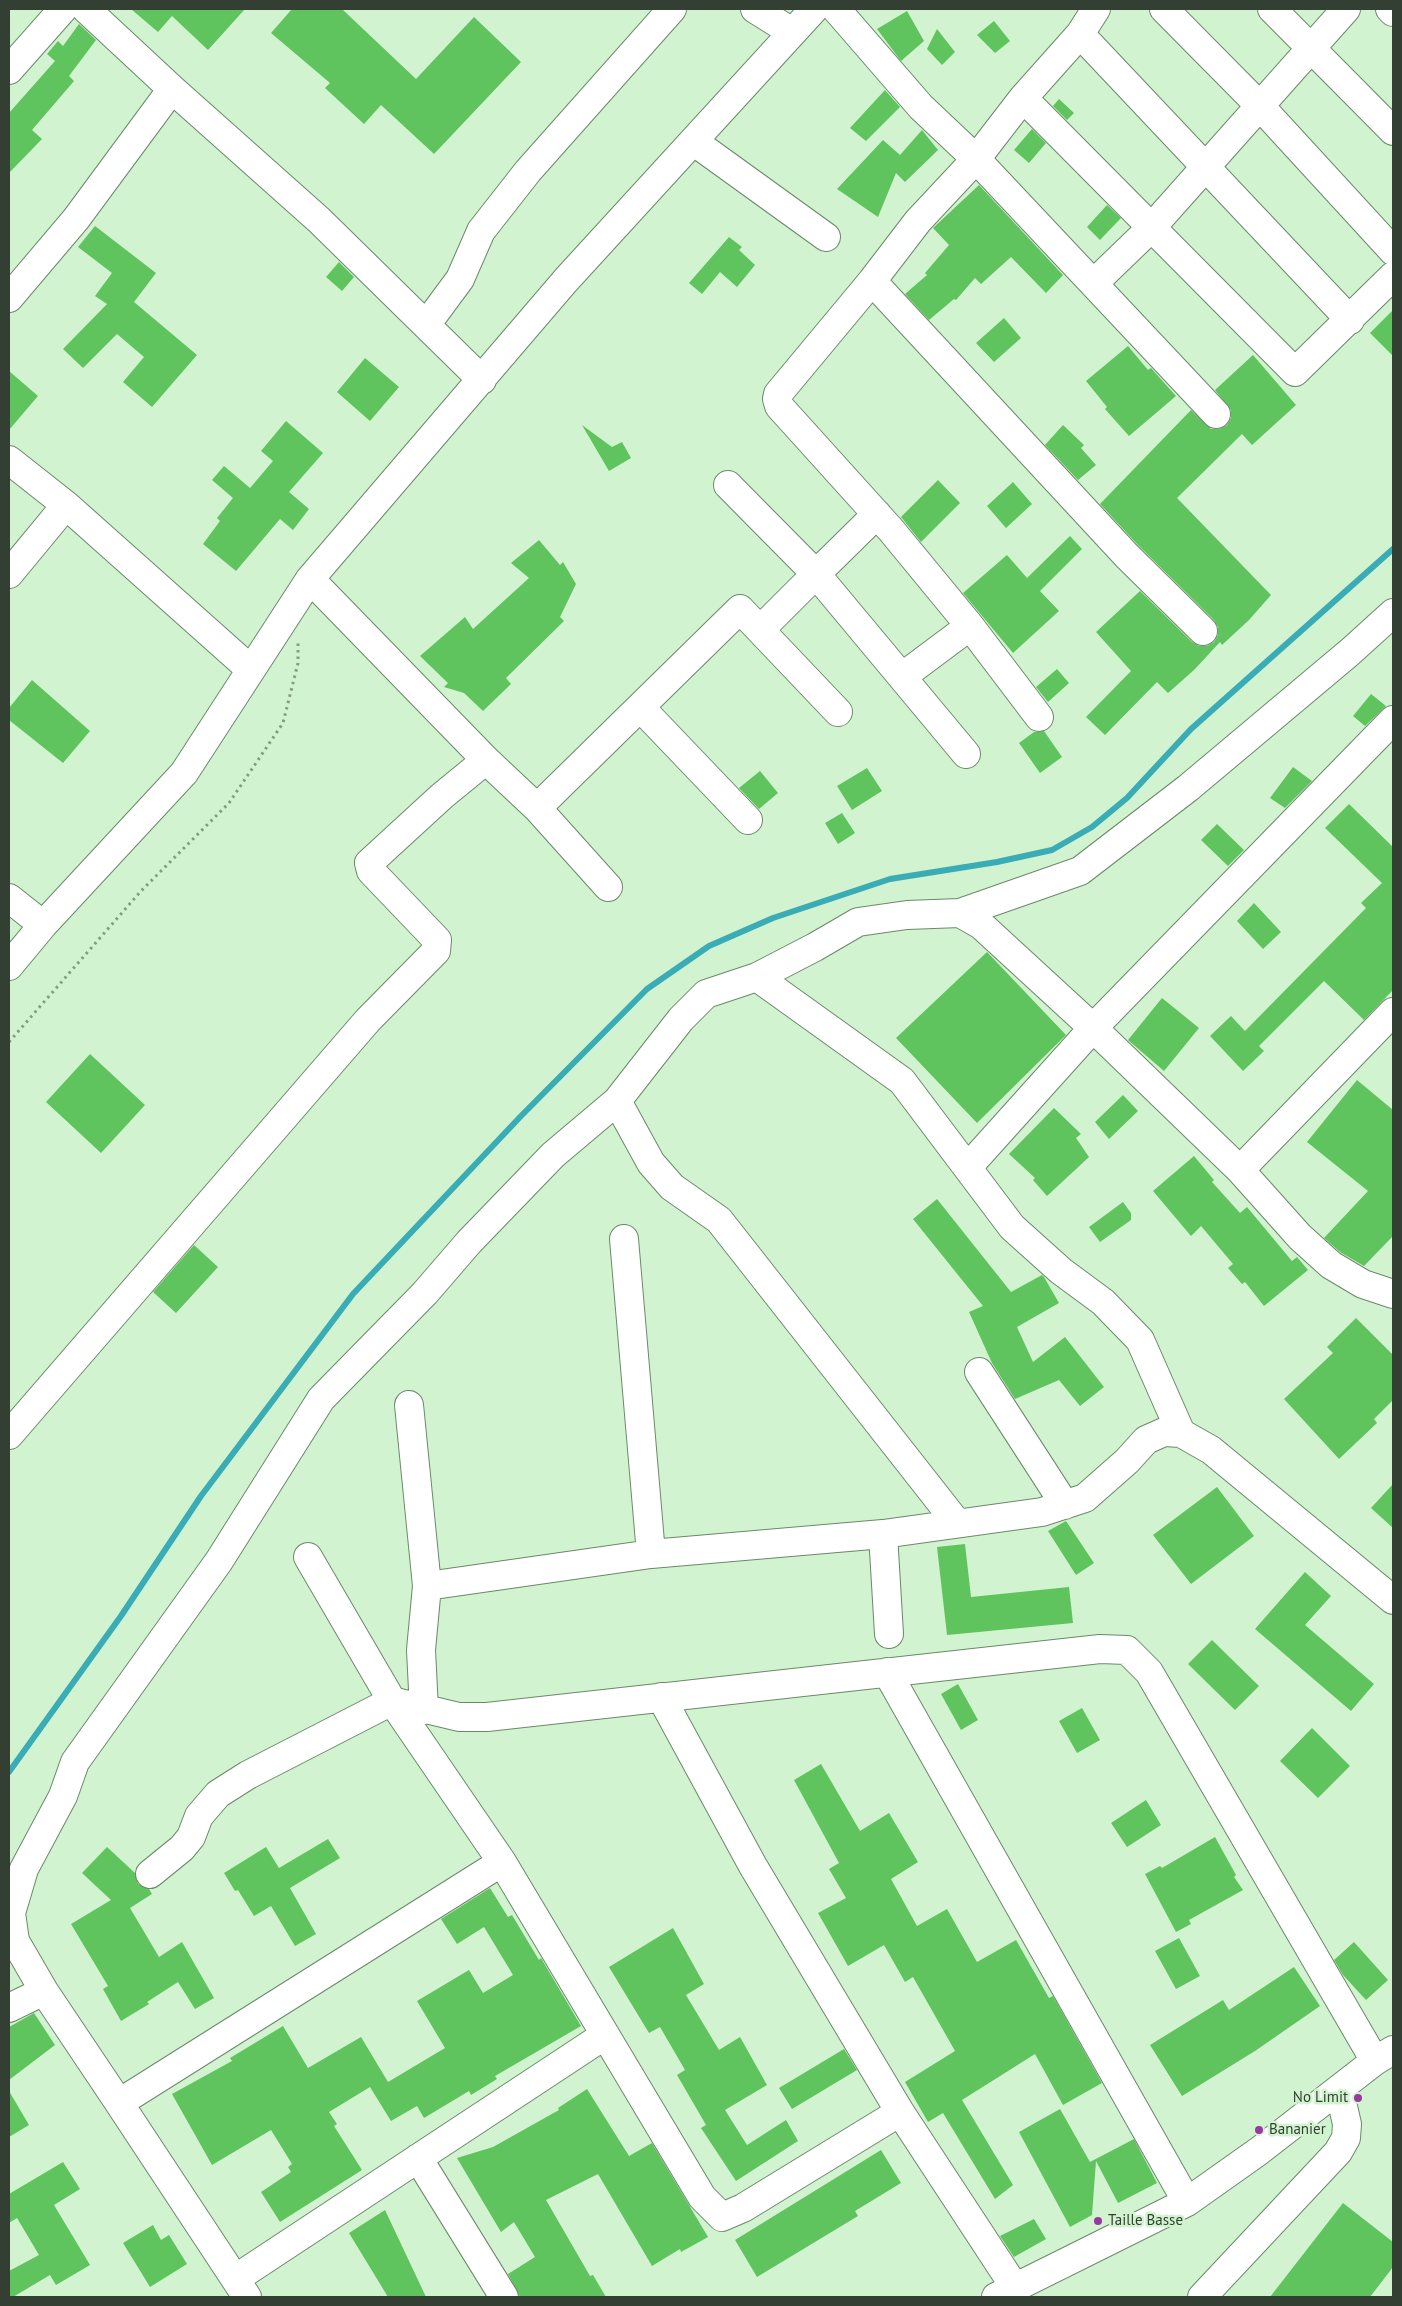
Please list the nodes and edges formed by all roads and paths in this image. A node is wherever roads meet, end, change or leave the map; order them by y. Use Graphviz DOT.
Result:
graph roads {
  1 [pos="63,9"];
  2 [pos="86,9"];
  3 [pos="672,9"];
  4 [pos="755,9"];
  5 [pos="814,9"];
  6 [pos="836,9"];
  7 [pos="1096,9"];
  8 [pos="1164,9"];
  9 [pos="1272,9"];
  10 [pos="1346,9"];
  11 [pos="1390,9"];
  12 [pos="1393,12"];
  13 [pos="792,32"];
  14 [pos="1080,34"];
  15 [pos="1311,48"];
  16 [pos="9,70"];
  17 [pos="172,89"];
  18 [pos="1023,98"];
  19 [pos="1259,105"];
  20 [pos="1393,131"];
  21 [pos="693,141"];
  22 [pos="976,158"];
  23 [pos="1204,166"];
  24 [pos="1152,227"];
  25 [pos="826,237"];
  26 [pos="1393,251"];
  27 [pos="1393,276"];
  28 [pos="872,282"];
  29 [pos="1094,283"];
  30 [pos="9,298"];
  31 [pos="1350,320"];
  32 [pos="426,324"];
  33 [pos="482,380"];
  34 [pos="1216,414"];
  35 [pos="9,460"];
  36 [pos="728,485"];
  37 [pos="66,505"];
  38 [pos="877,514"];
  39 [pos="9,574"];
  40 [pos="816,574"];
  41 [pos="310,579"];
  42 [pos="1393,613"];
  43 [pos="970,626"];
  44 [pos="761,629"];
  45 [pos="1202,632"];
  46 [pos="298,634"];
  47 [pos="250,669"];
  48 [pos="904,676"];
  49 [pos="640,707"];
  50 [pos="838,712"];
  51 [pos="1039,717"];
  52 [pos="1393,720"];
  53 [pos="966,754"];
  54 [pos="486,760"];
  55 [pos="537,808"];
  56 [pos="748,820"];
  57 [pos="608,887"];
  58 [pos="9,898"];
  59 [pos="960,913"];
  60 [pos="43,925"];
  61 [pos="9,966"];
  62 [pos="757,977"];
  63 [pos="1393,1012"];
  64 [pos="1093,1028"];
  65 [pos="9,1042"];
  66 [pos="617,1101"];
  67 [pos="968,1167"];
  68 [pos="1240,1170"];
  69 [pos="624,1240"];
  70 [pos="1393,1294"];
  71 [pos="979,1372"];
  72 [pos="408,1405"];
  73 [pos="1181,1433"];
  74 [pos="9,1435"];
  75 [pos="1065,1505"];
  76 [pos="957,1523"];
  77 [pos="883,1534"];
  78 [pos="651,1554"];
  79 [pos="308,1557"];
  80 [pos="427,1586"];
  81 [pos="1393,1600"];
  82 [pos="889,1634"];
  83 [pos="887,1672"];
  84 [pos="661,1697"];
  85 [pos="392,1701"];
  86 [pos="424,1710"];
  87 [pos="502,1862"];
  88 [pos="150,1874"];
  89 [pos="44,1991"];
  90 [pos="9,2008"];
  91 [pos="605,2035"];
  92 [pos="1384,2056"];
  93 [pos="1339,2089"];
  94 [pos="119,2103"];
  95 [pos="900,2112"];
  96 [pos="418,2158"];
  97 [pos="1187,2202"];
  98 [pos="241,2288"];
  99 [pos="1005,2292"];
  100 [pos="504,2297"];
  101 [pos="1202,2297"];
  1 -- 16 [label="street"];
  2 -- 17 [label="street"];
  3 -- 32 [label="street"];
  4 -- 13 [label="street"];
  5 -- 13 [label="street"];
  6 -- 22 [label="street"];
  7 -- 14 [label="street"];
  8 -- 19 [label="street"];
  9 -- 15 [label="street"];
  10 -- 15 [label="street"];
  11 -- 12 [label="street"];
  13 -- 21 [label="street"];
  14 -- 18 [label="street"];
  14 -- 23 [label="street"];
  15 -- 19 [label="street"];
  15 -- 20 [label="street"];
  17 -- 30 [label="street"];
  17 -- 32 [label="street"];
  18 -- 22 [label="street"];
  18 -- 24 [label="street"];
  19 -- 23 [label="street"];
  19 -- 26 [label="street"];
  21 -- 25 [label="street"];
  21 -- 33 [label="street"];
  22 -- 28 [label="street"];
  22 -- 29 [label="street"];
  23 -- 24 [label="street"];
  23 -- 31 [label="street"];
  24 -- 29 [label="street"];
  24 -- 31 [label="street"];
  27 -- 31 [label="street"];
  28 -- 38 [label="street"];
  28 -- 45 [label="street"];
  29 -- 34 [label="street"];
  32 -- 33 [label="street"];
  33 -- 41 [label="street"];
  35 -- 37 [label="street"];
  36 -- 40 [label="street"];
  37 -- 39 [label="street"];
  37 -- 47 [label="street"];
  38 -- 40 [label="street"];
  38 -- 43 [label="street"];
  40 -- 44 [label="street"];
  40 -- 48 [label="street"];
  41 -- 47 [label="street"];
  41 -- 54 [label="street"];
  42 -- 59 [label="street"];
  43 -- 48 [label="street"];
  43 -- 51 [label="street"];
  44 -- 49 [label="street"];
  44 -- 50 [label="street"];
  46 -- 65 [label="path"];
  47 -- 60 [label="street"];
  48 -- 53 [label="street"];
  49 -- 55 [label="street"];
  49 -- 56 [label="street"];
  52 -- 64 [label="street"];
  54 -- 55 [label="street"];
  54 -- 74 [label="street"];
  55 -- 57 [label="street"];
  58 -- 60 [label="street"];
  59 -- 62 [label="street"];
  59 -- 64 [label="street"];
  60 -- 61 [label="street"];
  62 -- 66 [label="street"];
  62 -- 67 [label="street"];
  63 -- 68 [label="street"];
  64 -- 67 [label="street"];
  64 -- 68 [label="street"];
  66 -- 76 [label="street"];
  66 -- 89 [label="street"];
  67 -- 73 [label="street"];
  68 -- 70 [label="street"];
  69 -- 78 [label="street"];
  71 -- 75 [label="street"];
  72 -- 80 [label="street"];
  73 -- 75 [label="street"];
  73 -- 81 [label="street"];
  75 -- 76 [label="street"];
  76 -- 77 [label="street"];
  77 -- 78 [label="street"];
  77 -- 82 [label="street"];
  78 -- 80 [label="street"];
  79 -- 85 [label="street"];
  80 -- 86 [label="street"];
  83 -- 84 [label="street"];
  83 -- 92 [label="street"];
  83 -- 97 [label="street"];
  84 -- 86 [label="street"];
  84 -- 95 [label="street"];
  85 -- 86 [label="street"];
  85 -- 87 [label="street"];
  85 -- 88 [label="street"];
  87 -- 91 [label="street"];
  87 -- 94 [label="street"];
  89 -- 90 [label="street"];
  89 -- 94 [label="street"];
  91 -- 95 [label="street"];
  91 -- 96 [label="street"];
  92 -- 93 [label="street"];
  93 -- 97 [label="street"];
  93 -- 101 [label="street"];
  94 -- 98 [label="street"];
  95 -- 99 [label="street"];
  96 -- 98 [label="street"];
  96 -- 100 [label="street"];
  97 -- 99 [label="street"];
}
